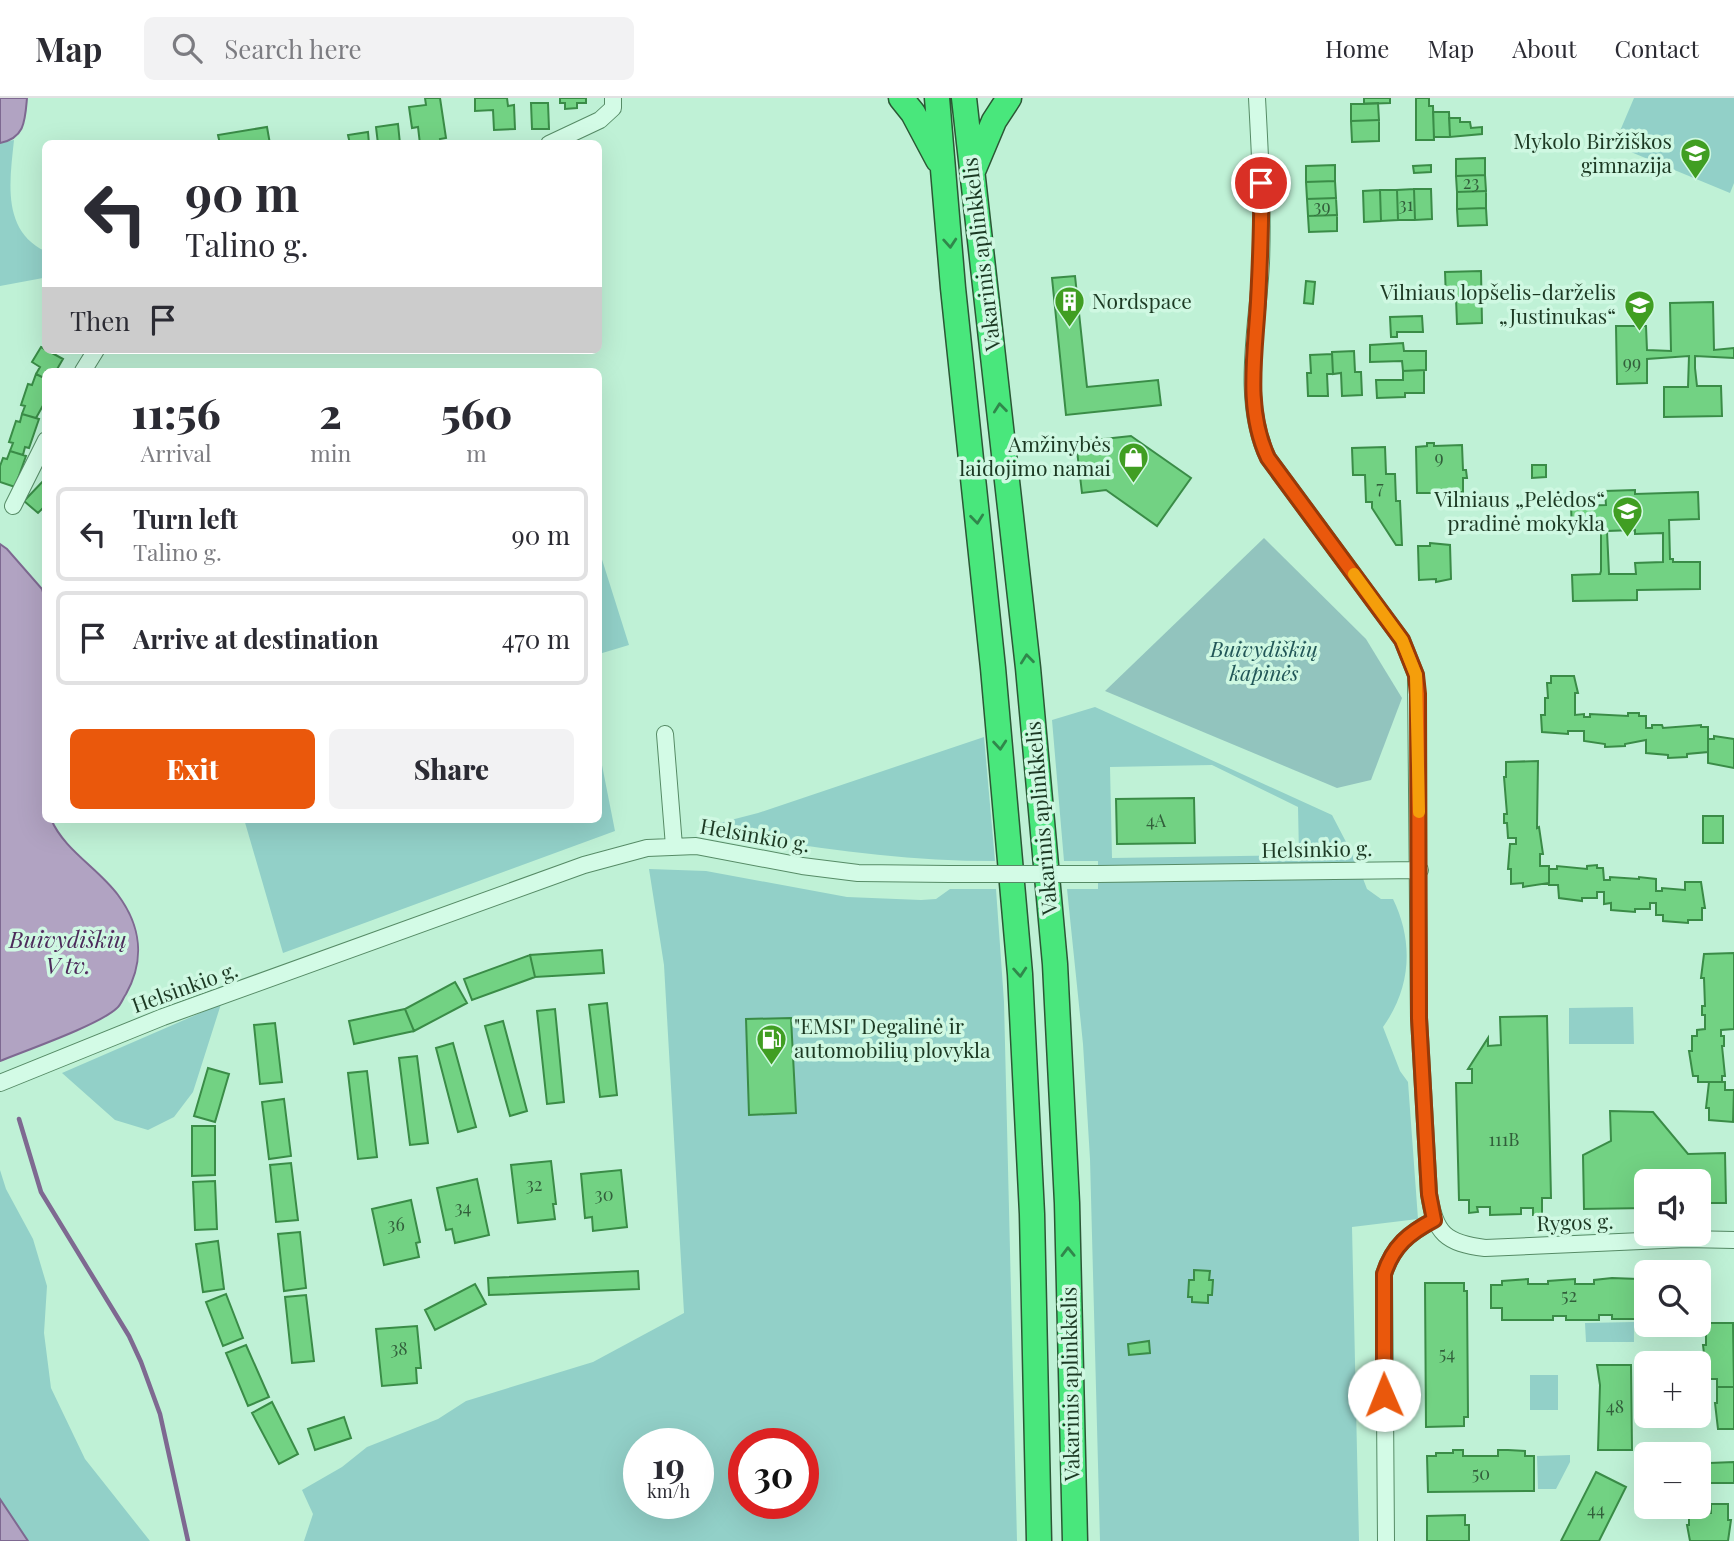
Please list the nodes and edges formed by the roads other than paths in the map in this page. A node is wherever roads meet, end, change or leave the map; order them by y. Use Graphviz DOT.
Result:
graph roads {
  1 [pos="901,98"];
  2 [pos="937,98"];
  3 [pos="964,98"];
  4 [pos="1009,98"];
  5 [pos="1257,98"];
  6 [pos="613,103"];
  7 [pos="558,140"];
  8 [pos="945,175"];
  9 [pos="972,175"];
  10 [pos="42,448"];
  11 [pos="13,506"];
  12 [pos="665,734"];
  13 [pos="674,846"];
  14 [pos="1420,870"];
  15 [pos="0,1083"];
  16 [pos="1434,1220"];
  17 [pos="1734,1240"];
  18 [pos="1039,1541"];
  19 [pos="1075,1541"];
  20 [pos="1387,1541"];
  1 -- 8 [label="highway"];
  2 -- 8 [label="highway, Vakarinis aplinkkelis"];
  3 -- 9 [label="highway, Vakarinis aplinkkelis"];
  4 -- 9 [label="highway"];
  5 -- 14 [label="street"];
  6 -- 7 [label="street"];
  8 -- 18 [label="highway, Vakarinis aplinkkelis, one-way"];
  19 -- 9 [label="highway, Vakarinis aplinkkelis, one-way"];
  10 -- 11 [label="street"];
  12 -- 13 [label="street"];
  13 -- 14 [label="street, Helsinkio g., bridge"];
  13 -- 15 [label="street, Helsinkio g."];
  14 -- 16 [label="street"];
  16 -- 17 [label="street, Rygos g."];
  16 -- 20 [label="street"];
}
